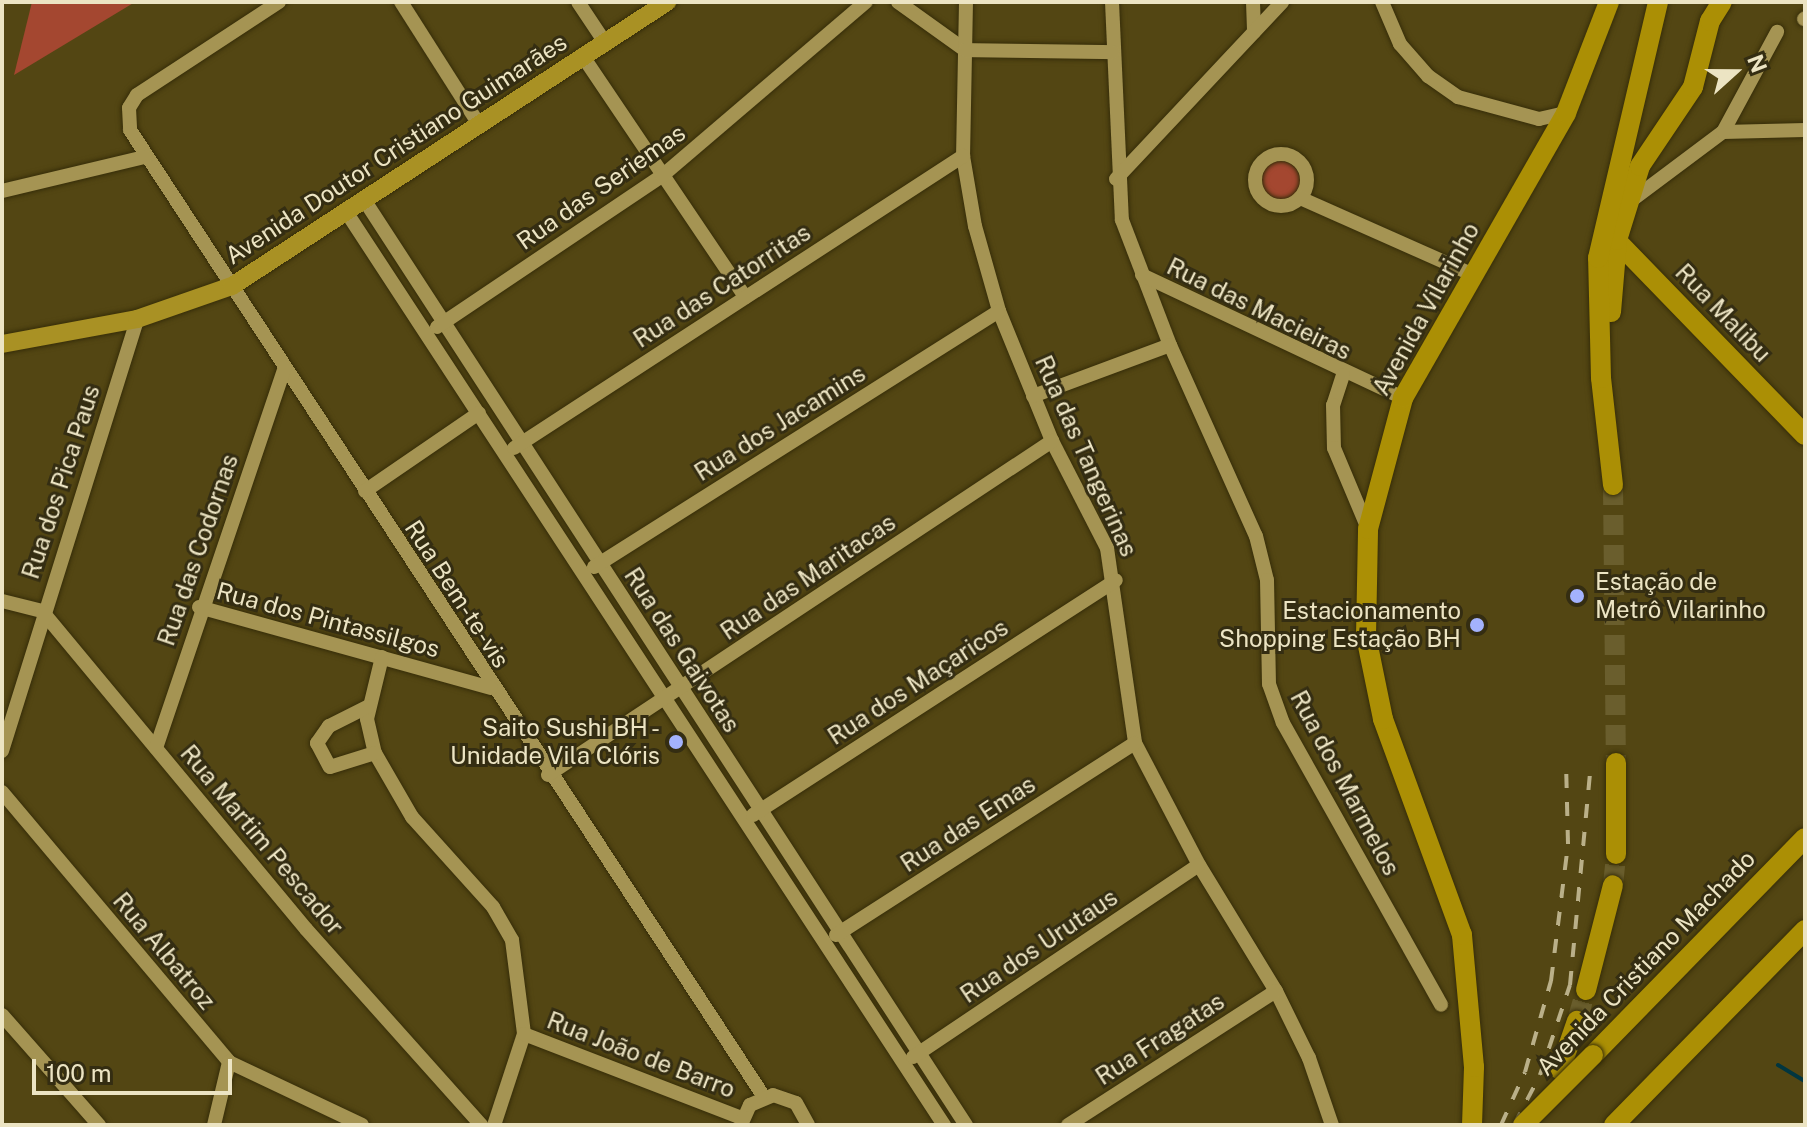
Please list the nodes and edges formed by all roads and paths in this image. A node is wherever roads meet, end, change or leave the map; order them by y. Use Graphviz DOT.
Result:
graph roads {
  1 [pos="279,2"];
  2 [pos="401,2"];
  3 [pos="578,2"];
  4 [pos="667,2"];
  5 [pos="866,2"];
  6 [pos="898,2"];
  7 [pos="966,2"];
  8 [pos="1112,2"];
  9 [pos="1253,2"];
  10 [pos="1282,2"];
  11 [pos="1382,2"];
  12 [pos="1609,2"];
  13 [pos="1658,2"];
  14 [pos="1722,2"];
  15 [pos="1254,32"];
  16 [pos="1777,32"];
  17 [pos="604,41"];
  18 [pos="965,50"];
  19 [pos="1113,52"];
  20 [pos="582,55"];
  21 [pos="1566,113"];
  22 [pos="1539,119"];
  23 [pos="478,123"];
  24 [pos="1805,130"];
  25 [pos="1723,132"];
  26 [pos="1552,138"];
  27 [pos="963,156"];
  28 [pos="145,157"];
  29 [pos="662,176"];
  30 [pos="1116,179"];
  31 [pos="2,191"];
  32 [pos="363,198"];
  33 [pos="1300,198"];
  34 [pos="1627,203"];
  35 [pos="345,210"];
  36 [pos="1610,234"];
  37 [pos="1142,275"];
  38 [pos="1474,275"];
  39 [pos="232,286"];
  40 [pos="745,297"];
  41 [pos="999,311"];
  42 [pos="137,319"];
  43 [pos="443,323"];
  44 [pos="426,334"];
  45 [pos="2,344"];
  46 [pos="1170,345"];
  47 [pos="285,367"];
  48 [pos="1343,375"];
  49 [pos="1033,396"];
  50 [pos="1403,398"];
  51 [pos="479,413"];
  52 [pos="1805,435"];
  53 [pos="1052,441"];
  54 [pos="521,443"];
  55 [pos="506,454"];
  56 [pos="1613,485"];
  57 [pos="365,491"];
  58 [pos="1368,529"];
  59 [pos="600,563"];
  60 [pos="585,573"];
  61 [pos="1116,580"];
  62 [pos="2,601"];
  63 [pos="199,607"];
  64 [pos="42,611"];
  65 [pos="382,657"];
  66 [pos="491,688"];
  67 [pos="680,688"];
  68 [pos="665,698"];
  69 [pos="369,706"];
  70 [pos="1135,743"];
  71 [pos="156,748"];
  72 [pos="2,751"];
  73 [pos="375,753"];
  74 [pos="1616,763"];
  75 [pos="548,775"];
  76 [pos="2,792"];
  77 [pos="761,810"];
  78 [pos="745,820"];
  79 [pos="1805,838"];
  80 [pos="1616,854"];
  81 [pos="1199,865"];
  82 [pos="1613,885"];
  83 [pos="1805,930"];
  84 [pos="842,931"];
  85 [pos="826,941"];
  86 [pos="1586,990"];
  87 [pos="1276,991"];
  88 [pos="1441,1005"];
  89 [pos="2,1015"];
  90 [pos="1577,1021"];
  91 [pos="524,1034"];
  92 [pos="919,1053"];
  93 [pos="229,1062"];
  94 [pos="903,1063"];
  95 [pos="1560,1070"];
  96 [pos="764,1097"];
  97 [pos="741,1121"];
  98 [pos="99,1125"];
  99 [pos="214,1125"];
  100 [pos="362,1125"];
  101 [pos="481,1125"];
  102 [pos="494,1125"];
  103 [pos="808,1125"];
  104 [pos="944,1125"];
  105 [pos="966,1125"];
  106 [pos="1068,1125"];
  107 [pos="1332,1125"];
  108 [pos="1472,1125"];
  109 [pos="1523,1125"];
  110 [pos="1614,1125"];
  1 -- 28 [label="street, Rua Bem-te-vis"];
  2 -- 23 [label="street"];
  3 -- 17 [label="street"];
  4 -- 17 [label="main road, Avenida Doutor Cristiano Guimarães"];
  5 -- 29 [label="street, Rua das Seriemas"];
  6 -- 18 [label="street"];
  7 -- 18 [label="street, Rua das Tangerinas"];
  8 -- 19 [label="street, Rua dos Marmelos"];
  9 -- 15 [label="street"];
  10 -- 15 [label="street"];
  11 -- 22 [label="street"];
  12 -- 21 [label="highway, Avenida Vilarinho"];
  13 -- 36 [label="highway"];
  14 -- 34 [label="highway"];
  15 -- 30 [label="street"];
  16 -- 25 [label="street"];
  17 -- 20 [label="main road, Avenida Doutor Cristiano Guimarães"];
  18 -- 19 [label="street"];
  18 -- 27 [label="street, Rua das Tangerinas"];
  19 -- 30 [label="street, Rua dos Marmelos"];
  20 -- 23 [label="main road, Avenida Doutor Cristiano Guimarães"];
  20 -- 29 [label="street"];
  21 -- 22 [label="street"];
  21 -- 26 [label="highway, Avenida Vilarinho"];
  22 -- 26 [label="street"];
  23 -- 32 [label="main road, Avenida Doutor Cristiano Guimarães"];
  24 -- 25 [label="street"];
  25 -- 34 [label="street"];
  26 -- 38 [label="highway, Avenida Vilarinho"];
  27 -- 40 [label="street, Rua das Catorritas"];
  27 -- 41 [label="street, Rua das Tangerinas"];
  28 -- 31 [label="street"];
  28 -- 39 [label="street, Rua Bem-te-vis"];
  29 -- 40 [label="street"];
  29 -- 43 [label="street, Rua das Seriemas"];
  30 -- 37 [label="street, Rua dos Marmelos"];
  32 -- 35 [label="main road, Avenida Doutor Cristiano Guimarães"];
  32 -- 43 [label="street, Rua das Gaivotas"];
  33 -- 38 [label="street"];
  34 -- 36 [label="highway"];
  35 -- 39 [label="main road, Avenida Doutor Cristiano Guimarães"];
  35 -- 44 [label="street, Rua das Gaivotas"];
  36 -- 52 [label="highway, Rua Malibu"];
  36 -- 56 [label="highway"];
  37 -- 46 [label="street, Rua dos Marmelos"];
  37 -- 48 [label="street, Rua das Macieiras"];
  38 -- 50 [label="highway, Avenida Vilarinho"];
  39 -- 42 [label="main road, Avenida Doutor Cristiano Guimarães"];
  39 -- 47 [label="street, Rua Bem-te-vis"];
  40 -- 54 [label="street, Rua das Catorritas"];
  41 -- 49 [label="street, Rua das Tangerinas"];
  41 -- 59 [label="street, Rua dos Jacamins"];
  42 -- 45 [label="main road, Avenida Doutor Cristiano Guimarães"];
  42 -- 64 [label="street, Rua dos Pica Paus"];
  43 -- 44 [label="street, Rua das Seriemas"];
  43 -- 54 [label="street, Rua das Gaivotas"];
  44 -- 51 [label="street, Rua das Gaivotas"];
  46 -- 49 [label="street"];
  46 -- 88 [label="street, Rua dos Marmelos"];
  47 -- 57 [label="street, Rua Bem-te-vis"];
  47 -- 63 [label="street, Rua das Codornas"];
  48 -- 50 [label="street, Rua das Macieiras"];
  48 -- 58 [label="street"];
  49 -- 53 [label="street, Rua das Tangerinas"];
  50 -- 58 [label="highway, Avenida Vilarinho"];
  51 -- 55 [label="street, Rua das Gaivotas"];
  51 -- 57 [label="street"];
  53 -- 61 [label="street, Rua das Tangerinas"];
  53 -- 67 [label="street, Rua das Maritacas"];
  54 -- 55 [label="street, Rua das Catorritas"];
  54 -- 59 [label="street, Rua das Gaivotas"];
  55 -- 60 [label="street, Rua das Gaivotas"];
  57 -- 66 [label="street, Rua Bem-te-vis"];
  58 -- 108 [label="highway, Avenida Vilarinho"];
  59 -- 60 [label="street, Rua dos Jacamins"];
  59 -- 67 [label="street, Rua das Gaivotas"];
  60 -- 68 [label="street, Rua das Gaivotas"];
  61 -- 70 [label="street, Rua das Tangerinas"];
  61 -- 77 [label="street, Rua dos Maçaricos"];
  62 -- 64 [label="street"];
  63 -- 65 [label="street, Rua dos Pintassilgos"];
  63 -- 71 [label="street, Rua das Codornas"];
  64 -- 71 [label="street, Rua Martim Pescador"];
  64 -- 72 [label="street, Rua dos Pica Paus"];
  65 -- 66 [label="street, Rua dos Pintassilgos"];
  65 -- 69 [label="street"];
  66 -- 75 [label="street, Rua Bem-te-vis"];
  67 -- 68 [label="street, Rua das Maritacas"];
  67 -- 77 [label="street, Rua das Gaivotas"];
  68 -- 75 [label="street, Rua das Maritacas"];
  68 -- 78 [label="street, Rua das Gaivotas"];
  69 -- 73 [label="street"];
  69 -- 73 [label="street"];
  70 -- 81 [label="street, Rua das Tangerinas"];
  70 -- 84 [label="street, Rua das Emas"];
  71 -- 101 [label="street, Rua Martim Pescador"];
  73 -- 91 [label="street"];
  74 -- 80 [label="highway"];
  75 -- 96 [label="street, Rua Bem-te-vis"];
  76 -- 93 [label="street, Rua Albatroz"];
  77 -- 78 [label="street, Rua dos Maçaricos"];
  77 -- 84 [label="street, Rua das Gaivotas"];
  78 -- 85 [label="street, Rua das Gaivotas"];
  79 -- 109 [label="highway, Avenida Cristiano Machado, bridge"];
  81 -- 87 [label="street, Rua das Tangerinas"];
  81 -- 92 [label="street, Rua dos Urutaus"];
  82 -- 86 [label="highway"];
  83 -- 110 [label="highway"];
  84 -- 85 [label="street, Rua das Emas"];
  84 -- 92 [label="street, Rua das Gaivotas"];
  85 -- 94 [label="street, Rua das Gaivotas"];
  87 -- 106 [label="street, Rua Fragatas"];
  87 -- 107 [label="street, Rua das Tangerinas"];
  89 -- 98 [label="street"];
  90 -- 95 [label="highway"];
  91 -- 97 [label="street, Rua João de Barro"];
  91 -- 102 [label="street"];
  92 -- 94 [label="street, Rua dos Urutaus"];
  92 -- 105 [label="street, Rua das Gaivotas"];
  93 -- 99 [label="street"];
  93 -- 100 [label="street, Rua Albatroz"];
  94 -- 104 [label="street, Rua das Gaivotas"];
  96 -- 97 [label="street"];
  96 -- 103 [label="street"];
}
